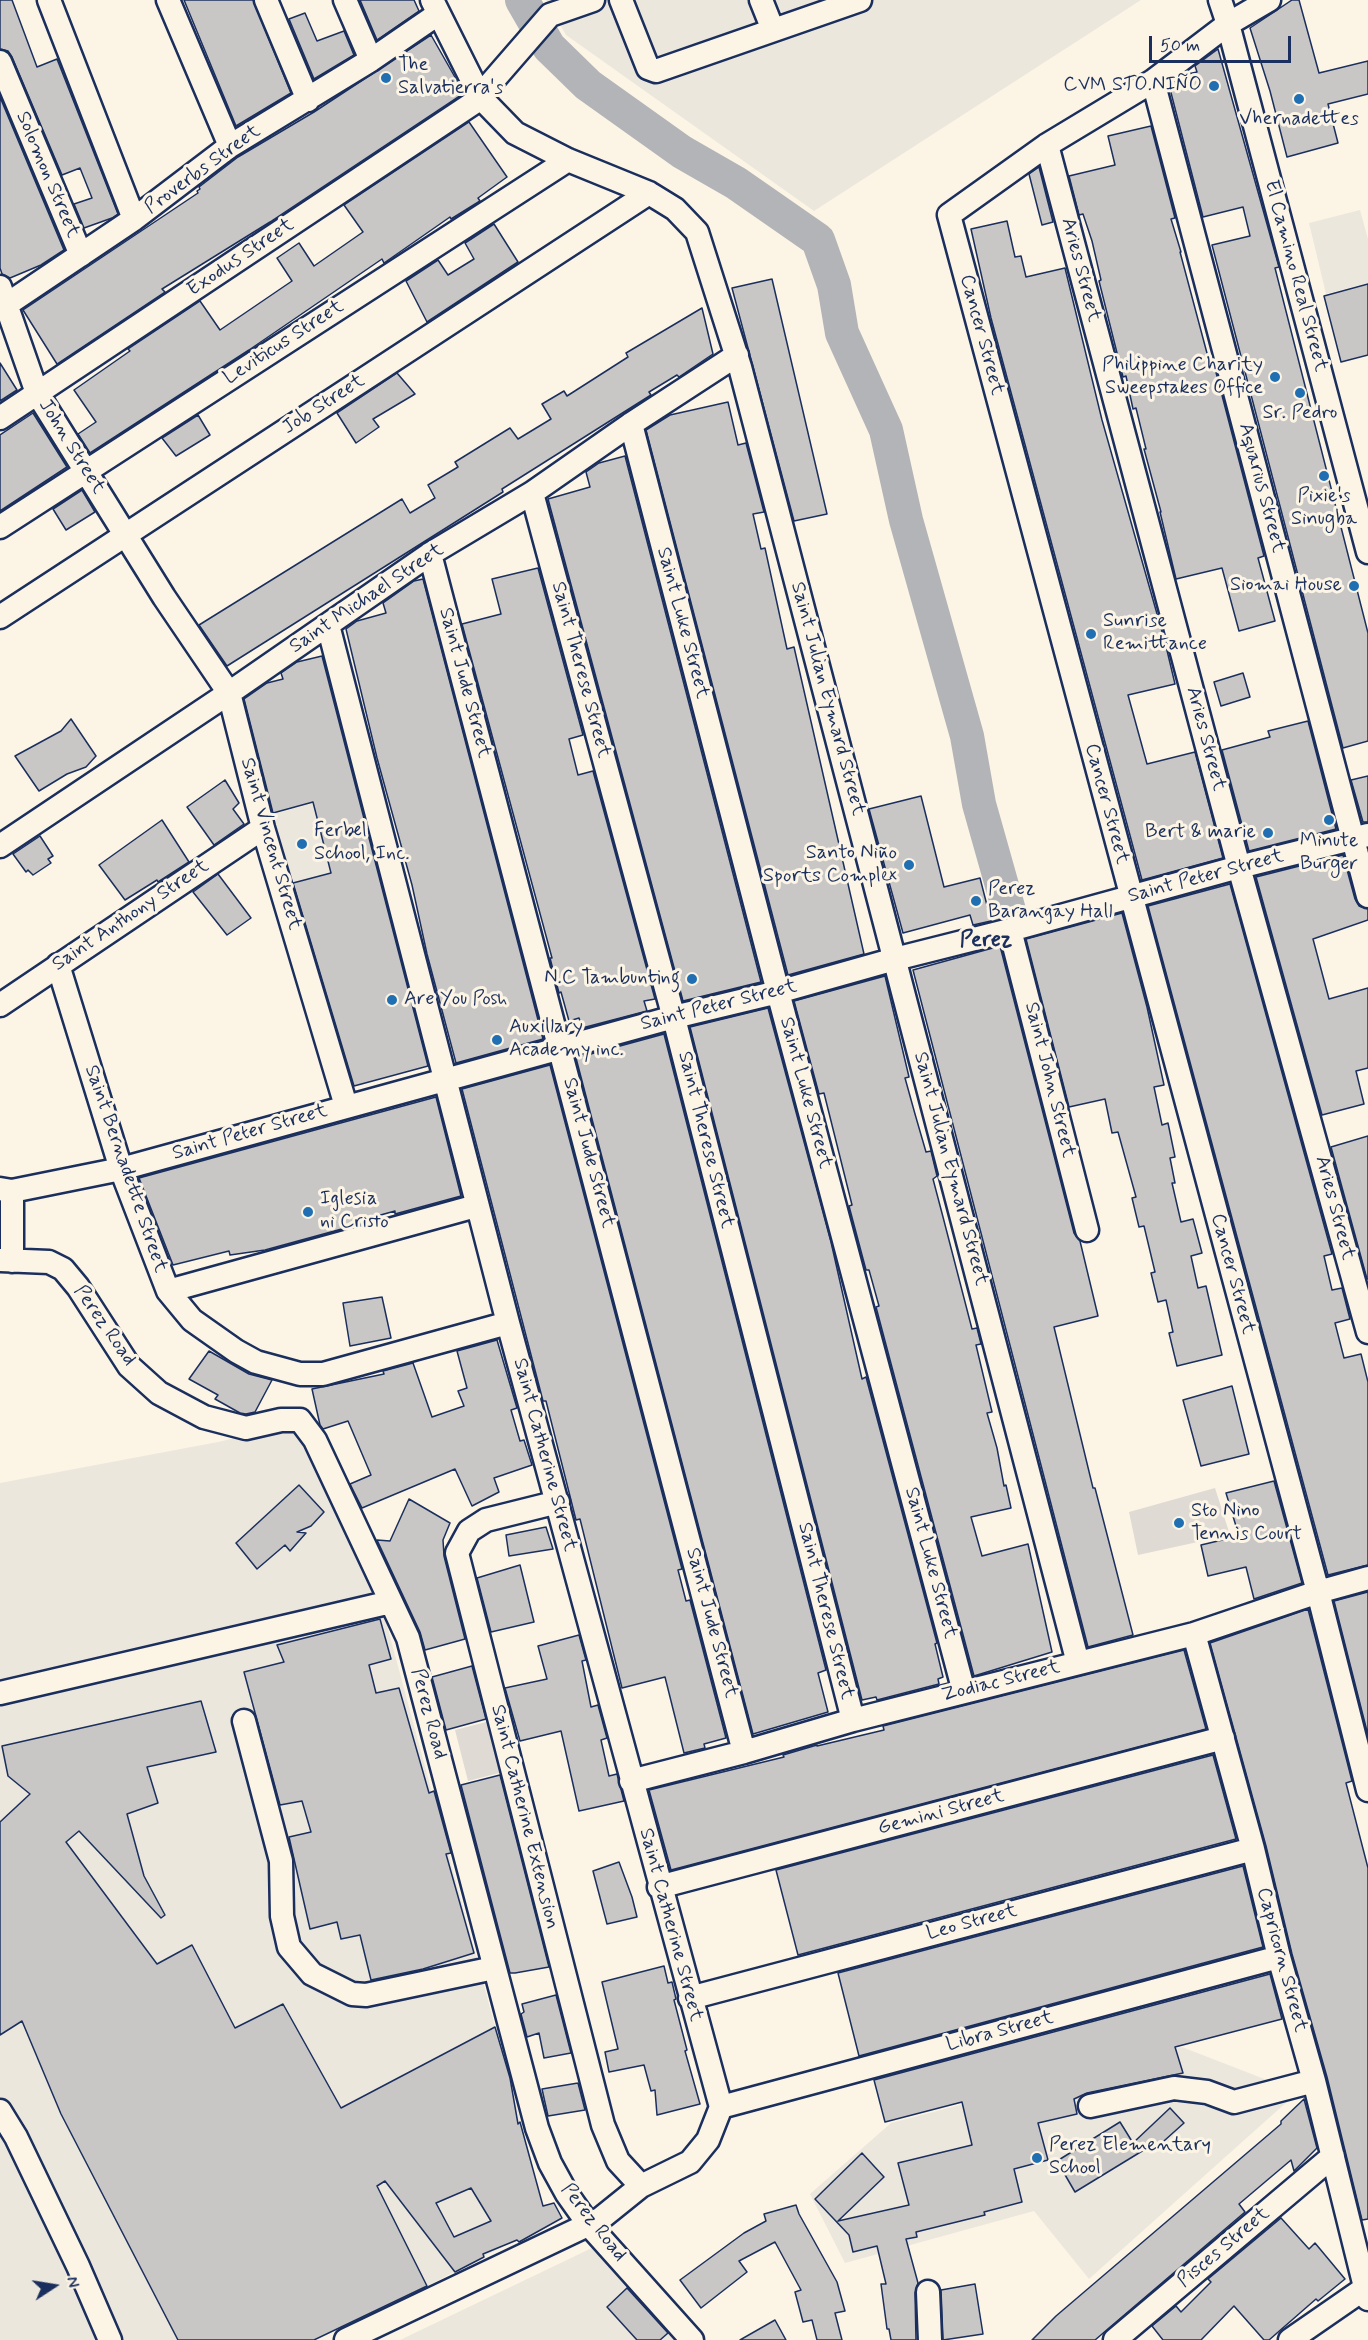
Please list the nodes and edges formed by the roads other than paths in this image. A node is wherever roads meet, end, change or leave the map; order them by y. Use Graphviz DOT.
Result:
graph roads {
  1 [pos="49,0"];
  2 [pos="168,0"];
  3 [pos="266,0"];
  4 [pos="345,0"];
  5 [pos="592,0"];
  6 [pos="621,0"];
  7 [pos="761,0"];
  8 [pos="860,0"];
  9 [pos="1220,0"];
  10 [pos="1269,0"];
  11 [pos="435,7"];
  12 [pos="1228,24"];
  13 [pos="773,30"];
  14 [pos="371,60"];
  15 [pos="0,62"];
  16 [pos="1154,81"];
  17 [pos="481,98"];
  18 [pos="308,100"];
  19 [pos="230,146"];
  20 [pos="1047,146"];
  21 [pos="568,160"];
  22 [pos="649,193"];
  23 [pos="134,219"];
  24 [pos="81,255"];
  25 [pos="3,300"];
  26 [pos="736,355"];
  27 [pos="37,393"];
  28 [pos="0,418"];
  29 [pos="631,424"];
  30 [pos="86,471"];
  31 [pos="532,493"];
  32 [pos="0,527"];
  33 [pos="125,535"];
  34 [pos="1368,552"];
  35 [pos="430,554"];
  36 [pos="164,597"];
  37 [pos="0,617"];
  38 [pos="328,625"];
  39 [pos="229,693"];
  40 [pos="263,828"];
  41 [pos="1360,837"];
  42 [pos="0,846"];
  43 [pos="1239,867"];
  44 [pos="1130,896"];
  45 [pos="1368,896"];
  46 [pos="1010,930"];
  47 [pos="895,959"];
  48 [pos="58,965"];
  49 [pos="778,992"];
  50 [pos="0,1005"];
  51 [pos="674,1017"];
  52 [pos="561,1049"];
  53 [pos="446,1078"];
  54 [pos="346,1106"];
  55 [pos="121,1169"];
  56 [pos="6,1190"];
  57 [pos="476,1206"];
  58 [pos="1087,1230"];
  59 [pos="6,1261"];
  60 [pos="168,1291"];
  61 [pos="507,1323"];
  62 [pos="1368,1332"];
  63 [pos="558,1502"];
  64 [pos="1368,1578"];
  65 [pos="1318,1592"];
  66 [pos="391,1602"];
  67 [pos="1194,1634"];
  68 [pos="1078,1663"];
  69 [pos="964,1692"];
  70 [pos="0,1693"];
  71 [pos="853,1720"];
  72 [pos="244,1721"];
  73 [pos="1223,1738"];
  74 [pos="744,1752"];
  75 [pos="632,1781"];
  76 [pos="1368,1790"];
  77 [pos="1253,1849"];
  78 [pos="659,1887"];
  79 [pos="1279,1957"];
  80 [pos="494,1968"];
  81 [pos="690,1998"];
  82 [pos="1314,2081"];
  83 [pos="1090,2106"];
  84 [pos="721,2107"];
  85 [pos="0,2111"];
  86 [pos="1333,2156"];
  87 [pos="641,2186"];
  88 [pos="589,2224"];
  89 [pos="1367,2291"];
  90 [pos="928,2292"];
  91 [pos="110,2340"];
  92 [pos="346,2340"];
  93 [pos="692,2340"];
  94 [pos="930,2340"];
  95 [pos="1115,2340"];
  96 [pos="1290,2340"];
  1 -- 23 [label="street"];
  2 -- 19 [label="street"];
  3 -- 18 [label="street"];
  4 -- 14 [label="street"];
  5 -- 17 [label="street, Exodus Street"];
  6 -- 13 [label="street"];
  7 -- 13 [label="street"];
  8 -- 13 [label="street"];
  9 -- 12 [label="street, El Camino Real Street"];
  10 -- 12 [label="street, Cancer Street"];
  11 -- 14 [label="street, Proverbs Street"];
  11 -- 17 [label="street, Saint Julian Eymard Street"];
  12 -- 16 [label="street, Cancer Street"];
  12 -- 34 [label="street, El Camino Real Street"];
  14 -- 18 [label="street, Proverbs Street"];
  15 -- 24 [label="street, Solomon Street"];
  16 -- 20 [label="street, Cancer Street"];
  16 -- 41 [label="street, Aquarius Street"];
  17 -- 21 [label="street, Saint Julian Eymard Street"];
  17 -- 27 [label="street, Exodus Street"];
  18 -- 19 [label="street, Proverbs Street"];
  19 -- 23 [label="street, Proverbs Street"];
  20 -- 43 [label="street, Aries Street"];
  20 -- 44 [label="street, Cancer Street"];
  21 -- 22 [label="street, Saint Julian Eymard Street"];
  21 -- 30 [label="street, Leviticus Street"];
  22 -- 26 [label="street, Saint Julian Eymard Street"];
  22 -- 33 [label="street, Job Street"];
  23 -- 24 [label="street, Proverbs Street"];
  24 -- 25 [label="street, Proverbs Street"];
  25 -- 27 [label="street, John Street"];
  26 -- 29 [label="street, Saint Michael Street"];
  26 -- 47 [label="street, Saint Julian Eymard Street"];
  27 -- 28 [label="street, Exodus Street"];
  27 -- 30 [label="street, John Street"];
  29 -- 31 [label="street, Saint Michael Street"];
  29 -- 49 [label="street, Saint Luke Street"];
  30 -- 32 [label="street, Leviticus Street"];
  30 -- 33 [label="street, John Street"];
  31 -- 35 [label="street, Saint Michael Street"];
  31 -- 51 [label="street, Saint Therese Street"];
  33 -- 36 [label="street, John Street"];
  33 -- 37 [label="street, Job Street"];
  35 -- 38 [label="street, Saint Michael Street"];
  35 -- 52 [label="street, Saint Jude Street"];
  36 -- 39 [label="street, Saint Vincent Street"];
  38 -- 39 [label="street, Saint Michael Street"];
  38 -- 53 [label="street, Saint Catherine Street"];
  39 -- 40 [label="street, Saint Vincent Street"];
  39 -- 42 [label="street, Saint Michael Street"];
  40 -- 48 [label="street, Saint Anthony Street"];
  40 -- 54 [label="street, Saint Vincent Street"];
  41 -- 43 [label="street, Saint Peter Street"];
  41 -- 45 [label="street, Aquarius Street"];
  43 -- 44 [label="street, Saint Peter Street"];
  43 -- 62 [label="street, Aries Street"];
  44 -- 46 [label="street, Saint Peter Street"];
  44 -- 65 [label="street, Cancer Street"];
  46 -- 47 [label="street, Saint Peter Street"];
  46 -- 58 [label="street, Saint John Street"];
  47 -- 49 [label="street, Saint Peter Street"];
  47 -- 68 [label="street, Saint Julian Eymard Street"];
  48 -- 50 [label="street, Saint Anthony Street"];
  48 -- 55 [label="street, Saint Bernadette Street"];
  49 -- 51 [label="street, Saint Peter Street"];
  49 -- 69 [label="street, Saint Luke Street"];
  51 -- 52 [label="street, Saint Peter Street"];
  51 -- 71 [label="street, Saint Therese Street"];
  52 -- 53 [label="street, Saint Peter Street"];
  52 -- 74 [label="street, Saint Jude Street"];
  53 -- 54 [label="street, Saint Peter Street"];
  53 -- 57 [label="street, Saint Catherine Street"];
  54 -- 55 [label="street, Saint Peter Street"];
  55 -- 56 [label="street, Saint Peter Street"];
  55 -- 60 [label="street, Saint Bernadette Street"];
  56 -- 59 [label="street"];
  57 -- 60 [label="street"];
  57 -- 61 [label="street, Saint Catherine Street"];
  59 -- 66 [label="street, Perez Road"];
  60 -- 61 [label="street, Saint Bernadette Street"];
  61 -- 63 [label="street, Saint Catherine Street"];
  63 -- 75 [label="street, Saint Catherine Street"];
  63 -- 87 [label="street, Saint Catherine Extension"];
  64 -- 65 [label="street, Zodiac Street"];
  65 -- 67 [label="street, Zodiac Street"];
  65 -- 76 [label="street, Cancer Street"];
  66 -- 70 [label="street"];
  66 -- 80 [label="street, Perez Road"];
  67 -- 68 [label="street, Zodiac Street"];
  67 -- 73 [label="street, Capricorn Street"];
  68 -- 69 [label="street, Zodiac Street"];
  69 -- 71 [label="street, Zodiac Street"];
  71 -- 74 [label="street, Zodiac Street"];
  72 -- 80 [label="street"];
  73 -- 77 [label="street, Capricorn Street"];
  73 -- 78 [label="street, Gemini Street"];
  74 -- 75 [label="street, Zodiac Street"];
  75 -- 78 [label="street, Saint Catherine Street"];
  77 -- 79 [label="street, Capricorn Street"];
  77 -- 81 [label="street, Leo Street"];
  78 -- 81 [label="street, Saint Catherine Street"];
  79 -- 82 [label="street, Capricorn Street"];
  79 -- 84 [label="street, Libra Street"];
  80 -- 88 [label="street, Perez Road"];
  81 -- 84 [label="street, Saint Catherine Street"];
  82 -- 83 [label="street"];
  82 -- 86 [label="street, Capricorn Street"];
  84 -- 87 [label="street"];
  85 -- 91 [label="street"];
  86 -- 89 [label="street, Capricorn Street"];
  86 -- 95 [label="street, Pisces Street"];
  87 -- 88 [label="street"];
  88 -- 92 [label="street"];
  88 -- 93 [label="street, Perez Road"];
  89 -- 96 [label="street"];
  90 -- 94 [label="street"];
}
